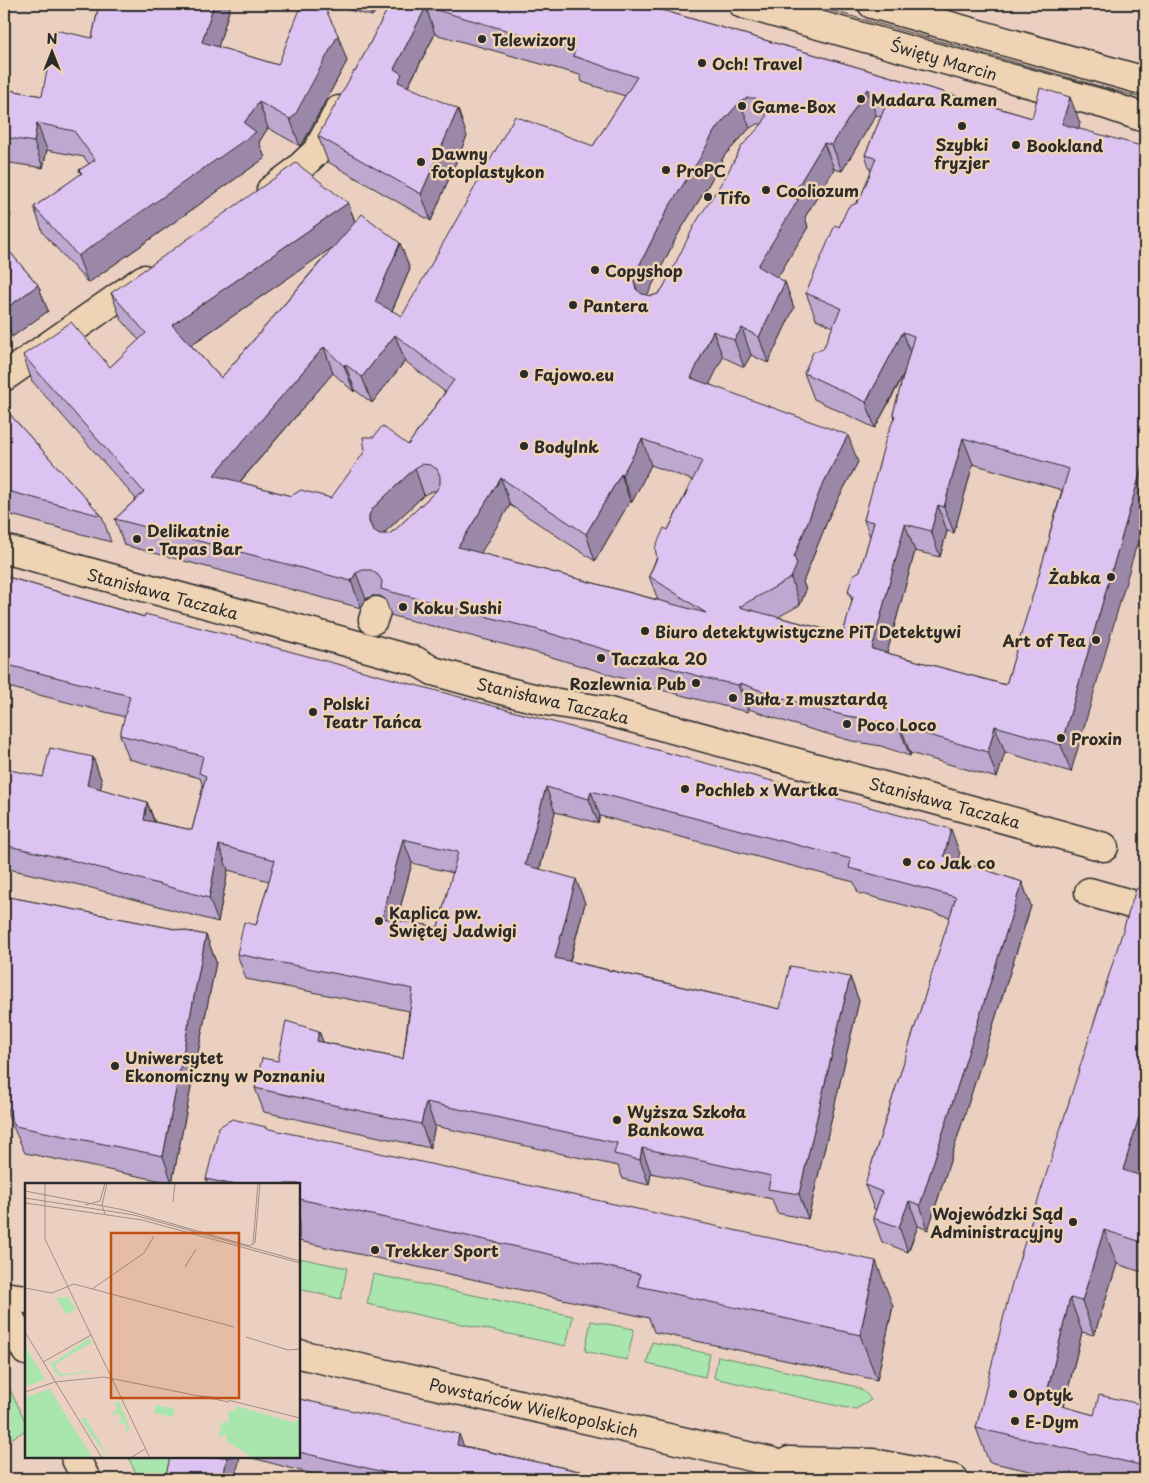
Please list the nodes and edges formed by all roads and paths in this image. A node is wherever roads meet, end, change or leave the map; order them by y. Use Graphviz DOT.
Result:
graph roads {
  1 [pos="743,4"];
  2 [pos="872,4"];
  3 [pos="1145,81"];
  4 [pos="350,91"];
  5 [pos="1145,118"];
  6 [pos="248,206"];
  7 [pos="162,267"];
  8 [pos="4,378"];
  9 [pos="4,549"];
  10 [pos="1104,847"];
  11 [pos="1090,892"];
  12 [pos="1145,908"];
  13 [pos="4,1296"];
  14 [pos="25,1299"];
  15 [pos="4,1305"];
  16 [pos="25,1350"];
  17 [pos="300,1354"];
  18 [pos="76,1458"];
  19 [pos="768,1461"];
  20 [pos="86,1479"];
  21 [pos="818,1479"];
  22 [pos="954,1479"];
  1 -- 5 [label="street, Święty Marcin"];
  2 -- 3 [label="street, Święty Marcin"];
  4 -- 6 [label="street"];
  7 -- 8 [label="street"];
  9 -- 10 [label="street, Stanisława Taczaka"];
  11 -- 12 [label="street"];
  13 -- 14 [label="street"];
  15 -- 16 [label="street"];
  17 -- 19 [label="street, Powstańców Wielkopolskich"];
  18 -- 20 [label="street"];
  19 -- 21 [label="street, Powstańców Wielkopolskich"];
  19 -- 22 [label="street, Powstańców Wielkopolskich"];
}
